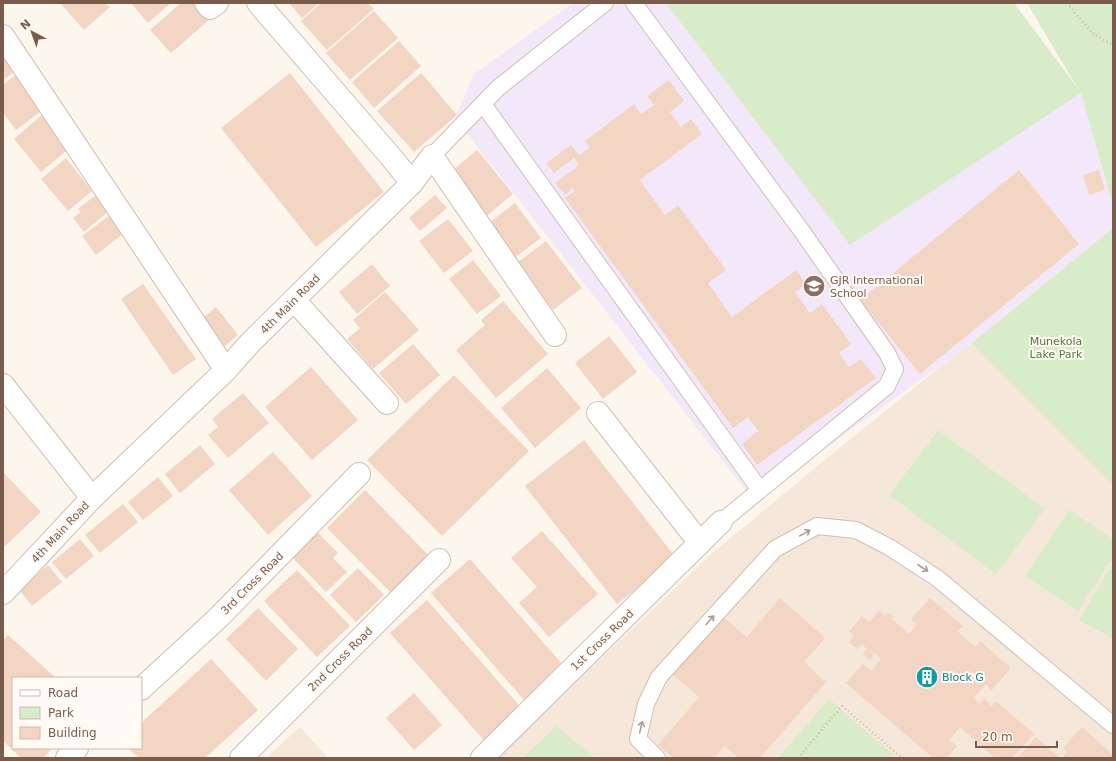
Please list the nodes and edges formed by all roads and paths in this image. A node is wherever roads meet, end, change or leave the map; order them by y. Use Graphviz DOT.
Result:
graph roads {
  1 [pos="206,3"];
  2 [pos="217,3"];
  3 [pos="258,3"];
  4 [pos="605,3"];
  5 [pos="634,3"];
  6 [pos="1067,3"];
  7 [pos="3,36"];
  8 [pos="1113,46"];
  9 [pos="483,104"];
  10 [pos="432,156"];
  11 [pos="412,183"];
  12 [pos="294,300"];
  13 [pos="555,335"];
  14 [pos="226,370"];
  15 [pos="3,385"];
  16 [pos="386,403"];
  17 [pos="598,413"];
  18 [pos="359,474"];
  19 [pos="760,490"];
  20 [pos="92,498"];
  21 [pos="721,522"];
  22 [pos="700,543"];
  23 [pos="439,560"];
  24 [pos="3,593"];
  25 [pos="142,688"];
  26 [pos="1113,725"];
  27 [pos="76,749"];
  28 [pos="66,758"];
  29 [pos="241,758"];
  30 [pos="482,758"];
  31 [pos="657,758"];
  32 [pos="798,758"];
  33 [pos="902,758"];
  1 -- 2 [label="street"];
  3 -- 11 [label="street"];
  4 -- 9 [label="lane"];
  5 -- 19 [label="lane"];
  6 -- 8 [label="path"];
  7 -- 14 [label="street"];
  9 -- 10 [label="lane"];
  9 -- 19 [label="lane"];
  10 -- 11 [label="street, 4th Main Road"];
  10 -- 13 [label="street"];
  11 -- 12 [label="street, 4th Main Road"];
  12 -- 14 [label="street, 4th Main Road"];
  12 -- 16 [label="street"];
  14 -- 20 [label="street, 4th Main Road"];
  15 -- 20 [label="street"];
  17 -- 22 [label="street"];
  18 -- 25 [label="street, 3rd Cross Road"];
  19 -- 21 [label="lane"];
  20 -- 24 [label="street, 4th Main Road"];
  21 -- 22 [label="street, 1st Cross Road"];
  22 -- 30 [label="street, 1st Cross Road"];
  23 -- 29 [label="street, 2nd Cross Road"];
  31 -- 26 [label="lane, one-way"];
  27 -- 28 [label="street"];
  32 -- 33 [label="path"];
}
